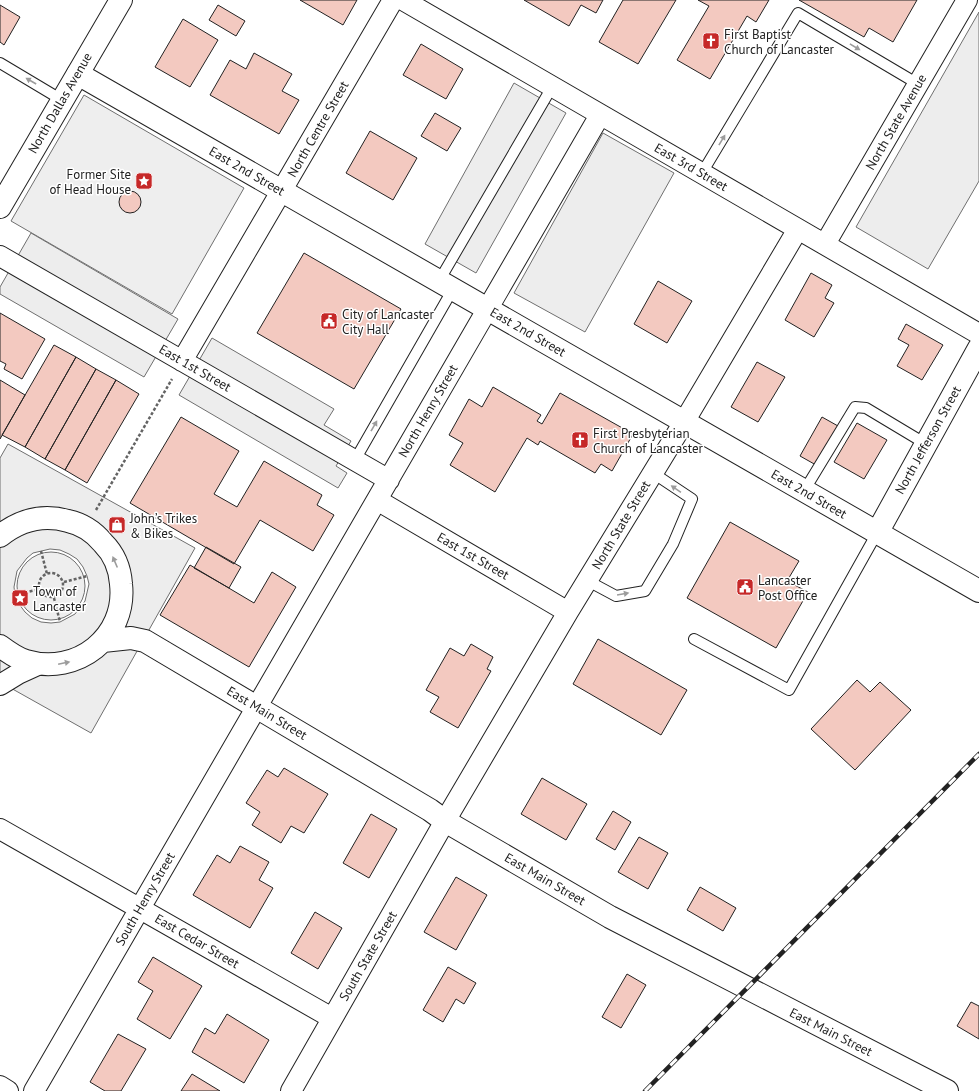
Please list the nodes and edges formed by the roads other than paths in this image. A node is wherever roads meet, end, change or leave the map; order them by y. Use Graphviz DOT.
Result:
graph roads {
  1 [pos="121,0"];
  2 [pos="393,0"];
  3 [pos="968,0"];
  4 [pos="413,2"];
  5 [pos="0,63"];
  6 [pos="78,74"];
  7 [pos="918,84"];
  8 [pos="552,87"];
  9 [pos="62,100"];
  10 [pos="600,115"];
  11 [pos="702,173"];
  12 [pos="282,190"];
  13 [pos="0,207"];
  14 [pos="798,229"];
  15 [pos="825,244"];
  16 [pos="0,256"];
  17 [pos="446,285"];
  18 [pos="488,309"];
  19 [pos="979,334"];
  20 [pos="979,348"];
  21 [pos="182,361"];
  22 [pos="684,422"];
  23 [pos="926,444"];
  24 [pos="355,460"];
  25 [pos="653,473"];
  26 [pos="389,480"];
  27 [pos="804,491"];
  28 [pos="377,500"];
  29 [pos="878,533"];
  30 [pos="0,536"];
  31 [pos="588,580"];
  32 [pos="979,591"];
  33 [pos="121,607"];
  34 [pos="568,612"];
  35 [pos="694,639"];
  36 [pos="103,641"];
  37 [pos="0,646"];
  38 [pos="155,646"];
  39 [pos="40,664"];
  40 [pos="0,685"];
  41 [pos="257,708"];
  42 [pos="445,821"];
  43 [pos="0,829"];
  44 [pos="140,909"];
  45 [pos="332,1018"];
  46 [pos="0,1086"];
  47 [pos="8,1091"];
  48 [pos="34,1091"];
  49 [pos="291,1091"];
  50 [pos="947,1091"];
  1 -- 6 [label="street, North Dallas Avenue"];
  2 -- 12 [label="street, North Centre Street"];
  3 -- 7 [label="street, North State Avenue"];
  4 -- 8 [label="street, East 3rd Street"];
  9 -- 5 [label="lane, one-way"];
  6 -- 9 [label="street, North Dallas Avenue"];
  6 -- 12 [label="street, East 2nd Street"];
  11 -- 7 [label="lane, one-way"];
  7 -- 15 [label="street, North State Avenue"];
  8 -- 10 [label="street, East 3rd Street"];
  8 -- 17 [label="lane"];
  9 -- 13 [label="street, North Dallas Avenue"];
  10 -- 11 [label="street, East 3rd Street"];
  10 -- 18 [label="street, North Henry Street"];
  11 -- 14 [label="street, East 3rd Street"];
  12 -- 17 [label="street, East 2nd Street"];
  12 -- 21 [label="street, North Centre Street"];
  14 -- 15 [label="street, East 3rd Street"];
  14 -- 22 [label="street, North State Street"];
  15 -- 19 [label="street, East 3rd Street"];
  16 -- 21 [label="street, East 1st Street"];
  17 -- 18 [label="street, East 2nd Street"];
  24 -- 17 [label="lane, one-way"];
  18 -- 22 [label="street, East 2nd Street"];
  18 -- 26 [label="street, North Henry Street"];
  20 -- 23 [label="street, North Jefferson Street"];
  21 -- 24 [label="street, East 1st Street"];
  22 -- 25 [label="street, North State Street"];
  22 -- 27 [label="street, East 2nd Street"];
  23 -- 27 [label="lane"];
  23 -- 29 [label="street, North Jefferson Street"];
  24 -- 26 [label="street, East 1st Street"];
  25 -- 31 [label="street, North State Street"];
  31 -- 25 [label="lane, one-way"];
  26 -- 28 [label="street, North Henry Street"];
  27 -- 29 [label="street, East 2nd Street"];
  28 -- 34 [label="street, East 1st Street"];
  28 -- 41 [label="street, North Henry Street"];
  29 -- 32 [label="street, East 2nd Street"];
  29 -- 35 [label="lane"];
  33 -- 30 [label="street, one-way"];
  31 -- 34 [label="street, North State Street"];
  33 -- 36 [label="street"];
  33 -- 38 [label="street, East Main Street"];
  34 -- 42 [label="street, North State Street"];
  36 -- 38 [label="street, East Main Street"];
  39 -- 36 [label="street, one-way"];
  37 -- 39 [label="street"];
  38 -- 41 [label="street, East Main Street"];
  39 -- 40 [label="street"];
  41 -- 42 [label="street, East Main Street"];
  41 -- 44 [label="street, South Henry Street"];
  42 -- 45 [label="street, South State Street"];
  42 -- 50 [label="street, East Main Street"];
  43 -- 44 [label="street, East Cedar Street"];
  44 -- 45 [label="street, East Cedar Street"];
  44 -- 48 [label="street, South Henry Street"];
  45 -- 49 [label="street, South State Street"];
  46 -- 47 [label="street"];
}
